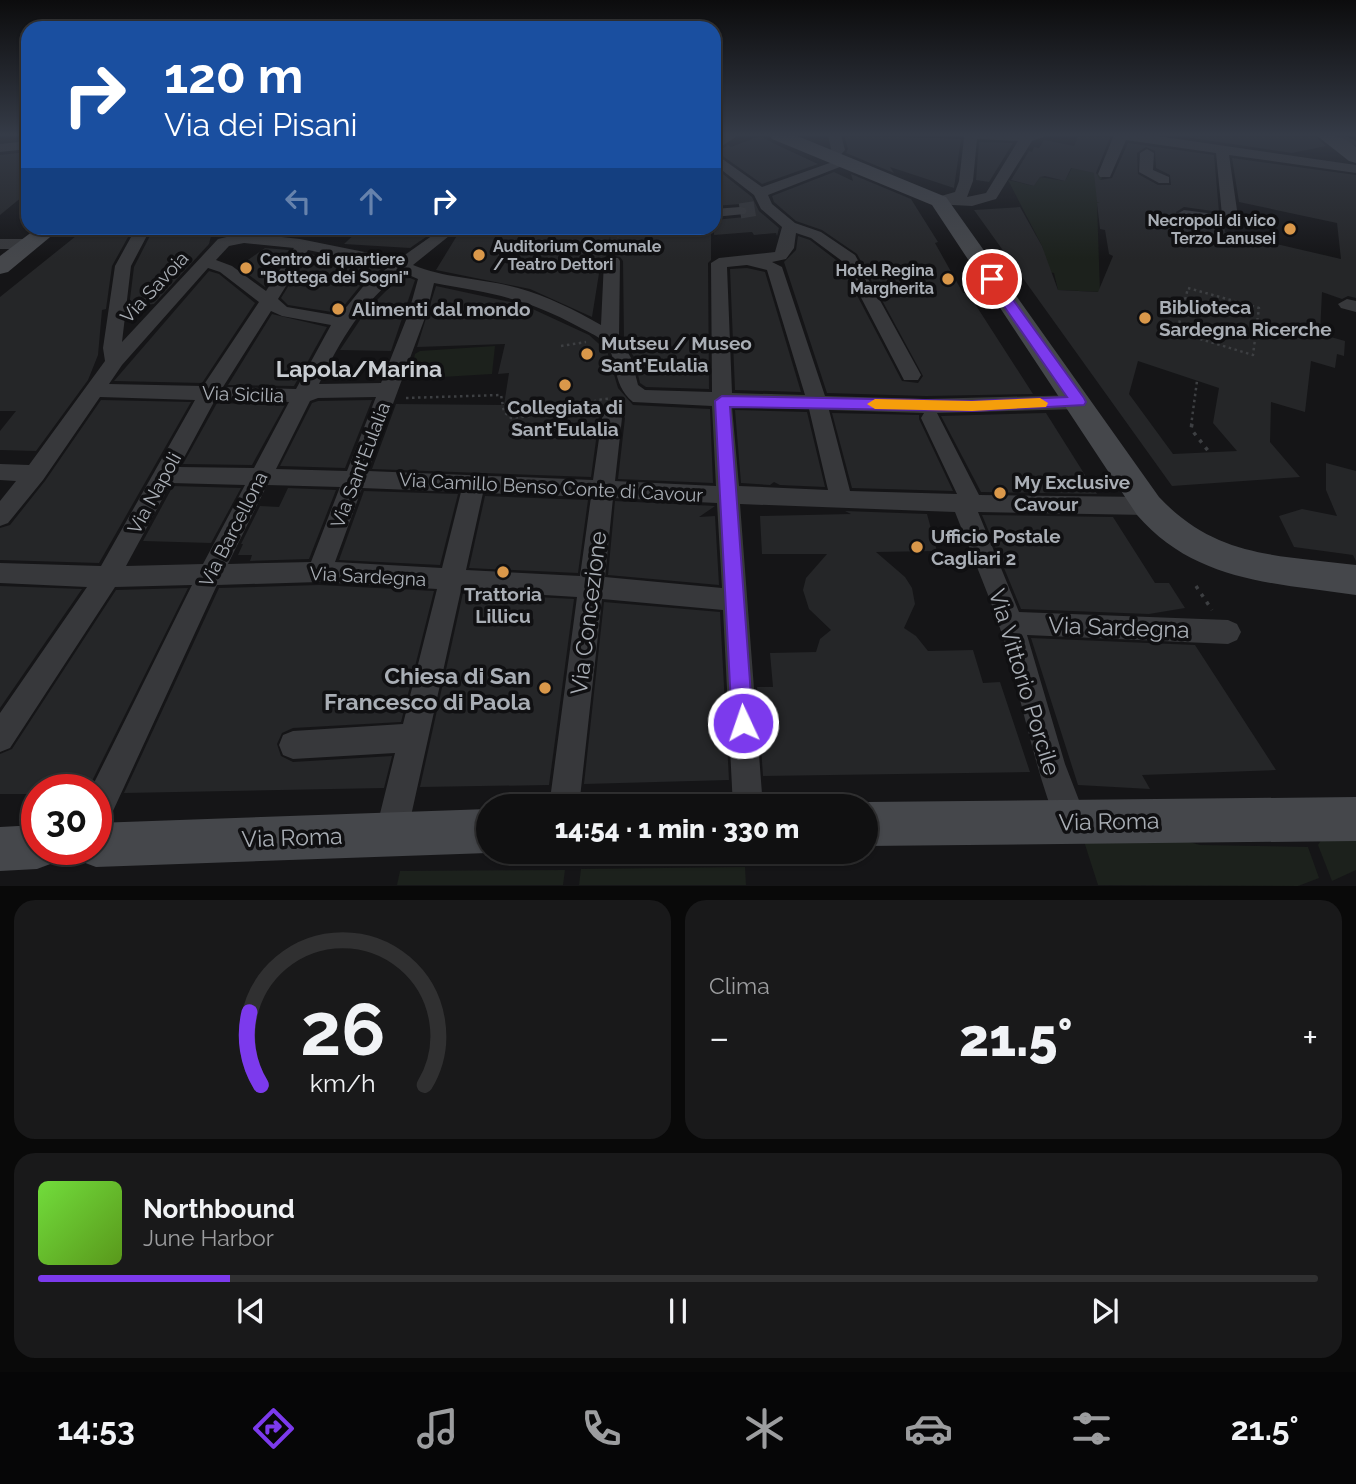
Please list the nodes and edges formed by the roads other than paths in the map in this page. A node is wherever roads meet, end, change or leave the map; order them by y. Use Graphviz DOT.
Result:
graph roads {
  1 [pos="734,176"];
  2 [pos="807,176"];
  3 [pos="877,176"];
  4 [pos="966,176"];
  5 [pos="1003,176"];
  6 [pos="1156,176"];
  7 [pos="1225,176"];
  8 [pos="1164,180"];
  9 [pos="939,201"];
  10 [pos="761,202"];
  11 [pos="740,211"];
  12 [pos="721,212"];
  13 [pos="1184,214"];
  14 [pos="21,226"];
  15 [pos="790,226"];
  16 [pos="41,235"];
  17 [pos="139,235"];
  18 [pos="218,235"];
  19 [pos="442,235"];
  20 [pos="224,242"];
  21 [pos="30,244"];
  22 [pos="1,245"];
  23 [pos="304,245"];
  24 [pos="747,260"];
  25 [pos="612,261"];
  26 [pos="207,262"];
  27 [pos="399,266"];
  28 [pos="0,267"];
  29 [pos="427,277"];
  30 [pos="268,302"];
  31 [pos="343,322"];
  32 [pos="610,337"];
  33 [pos="115,361"];
  34 [pos="911,375"];
  35 [pos="97,390"];
  36 [pos="209,393"];
  37 [pos="387,394"];
  38 [pos="305,396"];
  39 [pos="722,401"];
  40 [pos="817,402"];
  41 [pos="1078,402"];
  42 [pos="614,408"];
  43 [pos="931,418"];
  44 [pos="0,472"];
  45 [pos="35,474"];
  46 [pos="165,475"];
  47 [pos="260,476"];
  48 [pos="357,478"];
  49 [pos="474,484"];
  50 [pos="603,489"];
  51 [pos="728,495"];
  52 [pos="841,499"];
  53 [pos="967,503"];
  54 [pos="1147,506"];
  55 [pos="0,517"];
  56 [pos="319,572"];
  57 [pos="0,573"];
  58 [pos="210,574"];
  59 [pos="108,577"];
  60 [pos="453,580"];
  61 [pos="1356,580"];
  62 [pos="592,587"];
  63 [pos="735,600"];
  64 [pos="1221,622"];
  65 [pos="1011,623"];
  66 [pos="414,737"];
  67 [pos="0,738"];
  68 [pos="293,746"];
  69 [pos="112,779"];
  70 [pos="567,794"];
  71 [pos="747,794"];
  72 [pos="1354,820"];
  73 [pos="1071,821"];
  74 [pos="878,824"];
  75 [pos="476,831"];
  76 [pos="391,834"];
  77 [pos="112,844"];
  78 [pos="21,848"];
  79 [pos="0,849"];
  1 -- 10 [label="street"];
  2 -- 10 [label="street"];
  3 -- 9 [label="street"];
  4 -- 9 [label="street"];
  5 -- 9 [label="street"];
  6 -- 8 [label="street"];
  7 -- 13 [label="street"];
  9 -- 41 [label="street"];
  10 -- 15 [label="street"];
  11 -- 12 [label="street"];
  14 -- 22 [label="street"];
  15 -- 24 [label="street"];
  15 -- 34 [label="street"];
  16 -- 21 [label="street"];
  17 -- 33 [label="street"];
  18 -- 20 [label="street"];
  19 -- 27 [label="street, Via Barcellona"];
  20 -- 23 [label="street"];
  20 -- 26 [label="street, Via Savoia"];
  21 -- 22 [label="street"];
  21 -- 28 [label="street"];
  23 -- 27 [label="street"];
  23 -- 30 [label="street, Via Napoli"];
  24 -- 39 [label="street"];
  24 -- 40 [label="street"];
  25 -- 32 [label="street"];
  26 -- 30 [label="street"];
  26 -- 33 [label="street, Via Savoia"];
  27 -- 29 [label="street"];
  27 -- 31 [label="street, Via Barcellona"];
  29 -- 32 [label="street"];
  29 -- 37 [label="street, Via Sant'Eulalia"];
  30 -- 31 [label="street"];
  30 -- 36 [label="street, Via Napoli"];
  31 -- 38 [label="street, Via Barcellona"];
  32 -- 39 [label="street"];
  33 -- 35 [label="street, Via Savoia"];
  35 -- 36 [label="street, Via Sicilia"];
  35 -- 45 [label="street, Via Savoia"];
  36 -- 38 [label="street, Via Sicilia"];
  36 -- 46 [label="street, Via Napoli"];
  37 -- 38 [label="street, Via Sicilia"];
  37 -- 48 [label="street, Via Sant'Eulalia"];
  38 -- 47 [label="street, Via Barcellona"];
  39 -- 40 [label="street"];
  39 -- 51 [label="street"];
  40 -- 41 [label="street"];
  40 -- 52 [label="street"];
  41 -- 54 [label="street"];
  42 -- 50 [label="street, Via Concezione"];
  43 -- 53 [label="street, Via Vittorio Porcile"];
  44 -- 45 [label="street"];
  45 -- 55 [label="street, Via Savoia"];
  46 -- 47 [label="street, Via Camillo Benso Conte di Cavour"];
  46 -- 59 [label="street, Via Napoli"];
  47 -- 48 [label="street, Via Camillo Benso Conte di Cavour"];
  47 -- 58 [label="street, Via Barcellona"];
  48 -- 49 [label="street, Via Camillo Benso Conte di Cavour"];
  48 -- 56 [label="street, Via Sant'Eulalia"];
  49 -- 50 [label="street, Via Camillo Benso Conte di Cavour"];
  49 -- 60 [label="street"];
  50 -- 51 [label="street, Via Camillo Benso Conte di Cavour"];
  50 -- 62 [label="street, Via Concezione"];
  51 -- 52 [label="street, Via Camillo Benso Conte di Cavour"];
  51 -- 63 [label="street"];
  52 -- 53 [label="street, Via Camillo Benso Conte di Cavour"];
  53 -- 54 [label="street, Via Camillo Benso Conte di Cavour"];
  53 -- 65 [label="street, Via Vittorio Porcile"];
  54 -- 61 [label="street"];
  56 -- 58 [label="street, Via Sardegna"];
  56 -- 60 [label="street, Via Sardegna"];
  57 -- 59 [label="street, Via Sardegna"];
  58 -- 59 [label="street, Via Sardegna"];
  58 -- 69 [label="street, Via Barcellona"];
  59 -- 67 [label="street, Via Napoli"];
  60 -- 62 [label="street, Via Sardegna"];
  60 -- 66 [label="street"];
  62 -- 63 [label="street, Via Sardegna"];
  62 -- 70 [label="street, Via Concezione"];
  63 -- 71 [label="street"];
  64 -- 65 [label="street, Via Sardegna"];
  65 -- 73 [label="street, Via Vittorio Porcile"];
  66 -- 68 [label="street"];
  66 -- 76 [label="street"];
  72 -- 73 [label="street, Via Roma"];
  73 -- 74 [label="street, Via Roma"];
  75 -- 76 [label="street, Via Roma"];
  76 -- 77 [label="street, Via Roma"];
  78 -- 79 [label="street"];
}
